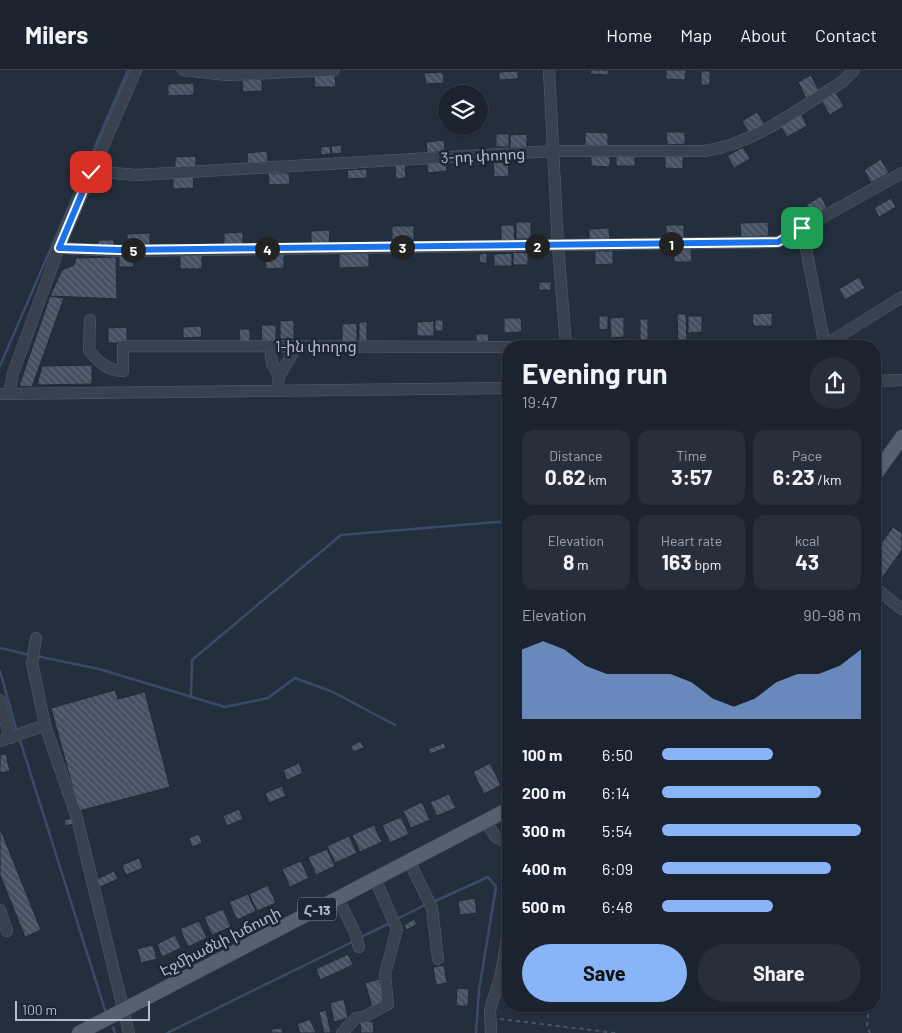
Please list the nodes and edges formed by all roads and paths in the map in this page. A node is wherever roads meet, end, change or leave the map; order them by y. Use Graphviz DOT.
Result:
graph roads {
  1 [pos="136,70"];
  2 [pos="183,70"];
  3 [pos="334,70"];
  4 [pos="549,70"];
  5 [pos="854,70"];
  6 [pos="554,151"];
  7 [pos="91,172"];
  8 [pos="902,173"];
  9 [pos="802,228"];
  10 [pos="558,245"];
  11 [pos="59,248"];
  12 [pos="900,300"];
  13 [pos="90,320"];
  14 [pos="566,340"];
  15 [pos="824,340"];
  16 [pos="835,340"];
  17 [pos="270,346"];
  18 [pos="297,346"];
  19 [pos="502,347"];
  20 [pos="279,376"];
  21 [pos="902,380"];
  22 [pos="881,381"];
  23 [pos="502,388"];
  24 [pos="277,391"];
  25 [pos="5,394"];
  26 [pos="902,437"];
  27 [pos="881,467"];
  28 [pos="881,593"];
  29 [pos="902,609"];
  30 [pos="36,642"];
  31 [pos="0,700"];
  32 [pos="45,725"];
  33 [pos="5,740"];
  34 [pos="502,812"];
  35 [pos="485,821"];
  36 [pos="502,840"];
  37 [pos="409,861"];
  38 [pos="375,879"];
  39 [pos="338,898"];
  40 [pos="0,910"];
  41 [pos="7,931"];
  42 [pos="359,947"];
  43 [pos="438,959"];
  44 [pos="502,968"];
  45 [pos="124,1009"];
  46 [pos="868,1012"];
  47 [pos="490,1018"];
  48 [pos="98,1029"];
  49 [pos="79,1033"];
  50 [pos="129,1033"];
  51 [pos="342,1033"];
  52 [pos="491,1033"];
  53 [pos="616,1033"];
  54 [pos="870,1033"];
  1 -- 7 [label="street"];
  2 -- 3 [label="street"];
  4 -- 6 [label="street"];
  5 -- 6 [label="street, 3-րդ փողոց"];
  6 -- 7 [label="street, 3-րդ փողոց"];
  6 -- 10 [label="street"];
  7 -- 11 [label="street"];
  8 -- 9 [label="street"];
  9 -- 10 [label="street"];
  9 -- 15 [label="street"];
  10 -- 11 [label="street"];
  10 -- 14 [label="street"];
  11 -- 25 [label="street"];
  12 -- 16 [label="street"];
  13 -- 17 [label="street, 1-ին փողոց"];
  17 -- 18 [label="street, 1-ին փողոց"];
  17 -- 20 [label="street"];
  18 -- 19 [label="street, 1-ին փողոց"];
  18 -- 20 [label="street"];
  20 -- 24 [label="street"];
  21 -- 22 [label="street"];
  23 -- 24 [label="street"];
  24 -- 25 [label="street"];
  26 -- 27 [label="main road"];
  28 -- 29 [label="street"];
  30 -- 32 [label="street"];
  31 -- 33 [label="street"];
  32 -- 33 [label="street"];
  32 -- 45 [label="street"];
  34 -- 35 [label="main road, Էջմիածնի խճուղի / Հ-13"];
  35 -- 36 [label="street"];
  35 -- 37 [label="main road, Էջմիածնի խճուղի / Հ-13"];
  37 -- 38 [label="main road, Էջմիածնի խճուղի / Հ-13"];
  37 -- 43 [label="street"];
  38 -- 39 [label="main road, Էջմիածնի խճուղի / Հ-13"];
  38 -- 51 [label="street"];
  39 -- 42 [label="street"];
  39 -- 45 [label="main road, Էջմիածնի խճուղի / Հ-13"];
  40 -- 41 [label="street"];
  44 -- 47 [label="street"];
  45 -- 48 [label="main road, Էջմիածնի խճուղի / Հ-13"];
  45 -- 50 [label="street"];
  46 -- 54 [label="path"];
  47 -- 52 [label="street"];
  47 -- 53 [label="path"];
  48 -- 49 [label="main road, Էջմիածնի խճուղի / Հ-13"];
}
